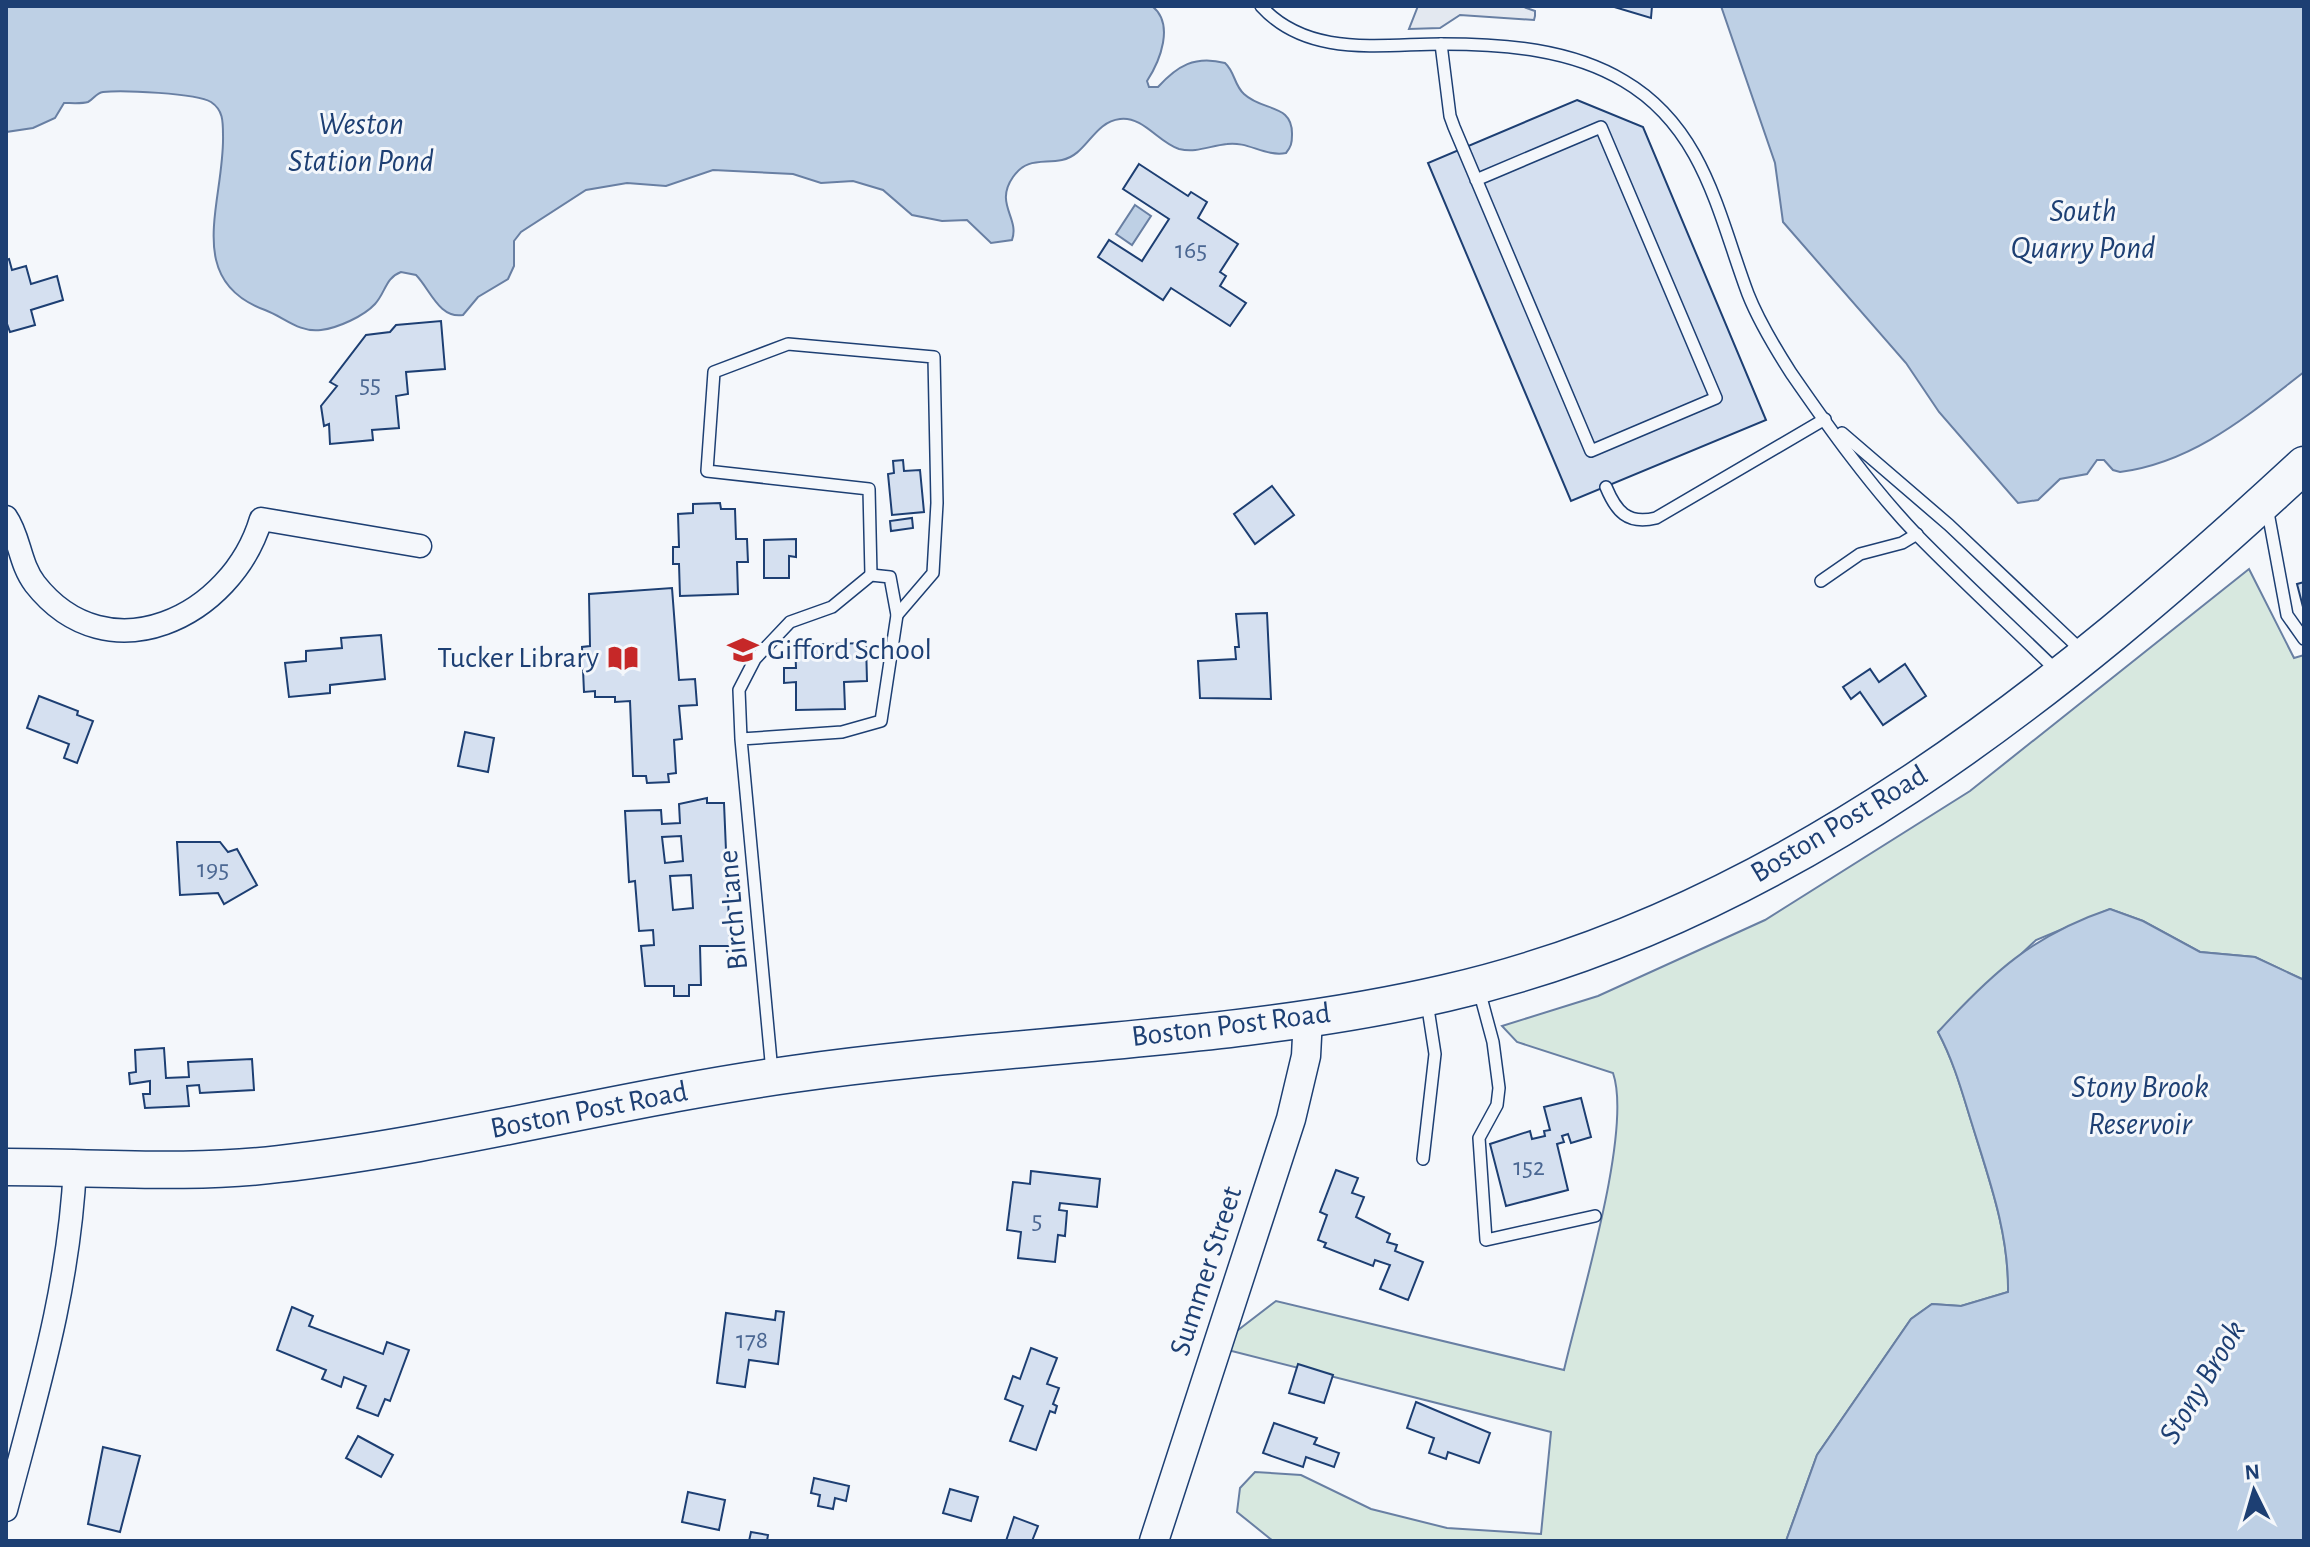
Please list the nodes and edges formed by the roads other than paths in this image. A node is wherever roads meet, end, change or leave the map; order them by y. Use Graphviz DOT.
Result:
graph roads {
  1 [pos="1261,6"];
  2 [pos="1441,44"];
  3 [pos="1476,180"];
  4 [pos="1825,419"];
  5 [pos="2304,465"];
  6 [pos="1606,487"];
  7 [pos="2266,500"];
  8 [pos="6,517"];
  9 [pos="1917,534"];
  10 [pos="420,546"];
  11 [pos="871,575"];
  12 [pos="1821,581"];
  13 [pos="897,615"];
  14 [pos="2304,639"];
  15 [pos="2072,663"];
  16 [pos="741,739"];
  17 [pos="1477,985"];
  18 [pos="1426,997"];
  19 [pos="1308,1018"];
  20 [pos="773,1077"];
  21 [pos="1423,1159"];
  22 [pos="6,1167"];
  23 [pos="75,1167"];
  24 [pos="1595,1216"];
  25 [pos="6,1510"];
  26 [pos="1154,1541"];
  1 -- 2 [label="lane"];
  2 -- 3 [label="lane"];
  2 -- 4 [label="lane"];
  3 -- 3 [label="lane"];
  4 -- 6 [label="lane"];
  4 -- 9 [label="lane"];
  4 -- 15 [label="lane"];
  5 -- 7 [label="main road, Boston Post Road"];
  7 -- 14 [label="lane"];
  7 -- 15 [label="main road, Boston Post Road"];
  8 -- 10 [label="street"];
  9 -- 12 [label="lane"];
  9 -- 15 [label="lane"];
  11 -- 13 [label="lane"];
  11 -- 13 [label="lane"];
  11 -- 16 [label="lane, Birch Lane"];
  13 -- 16 [label="lane"];
  15 -- 17 [label="main road, Boston Post Road"];
  16 -- 20 [label="lane, Birch Lane"];
  17 -- 18 [label="main road, Boston Post Road"];
  17 -- 24 [label="lane"];
  18 -- 19 [label="main road, Boston Post Road"];
  18 -- 21 [label="lane"];
  19 -- 20 [label="main road, Boston Post Road"];
  19 -- 26 [label="street, Summer Street"];
  20 -- 23 [label="main road, Boston Post Road"];
  22 -- 23 [label="main road, Boston Post Road"];
  23 -- 25 [label="street"];
}
